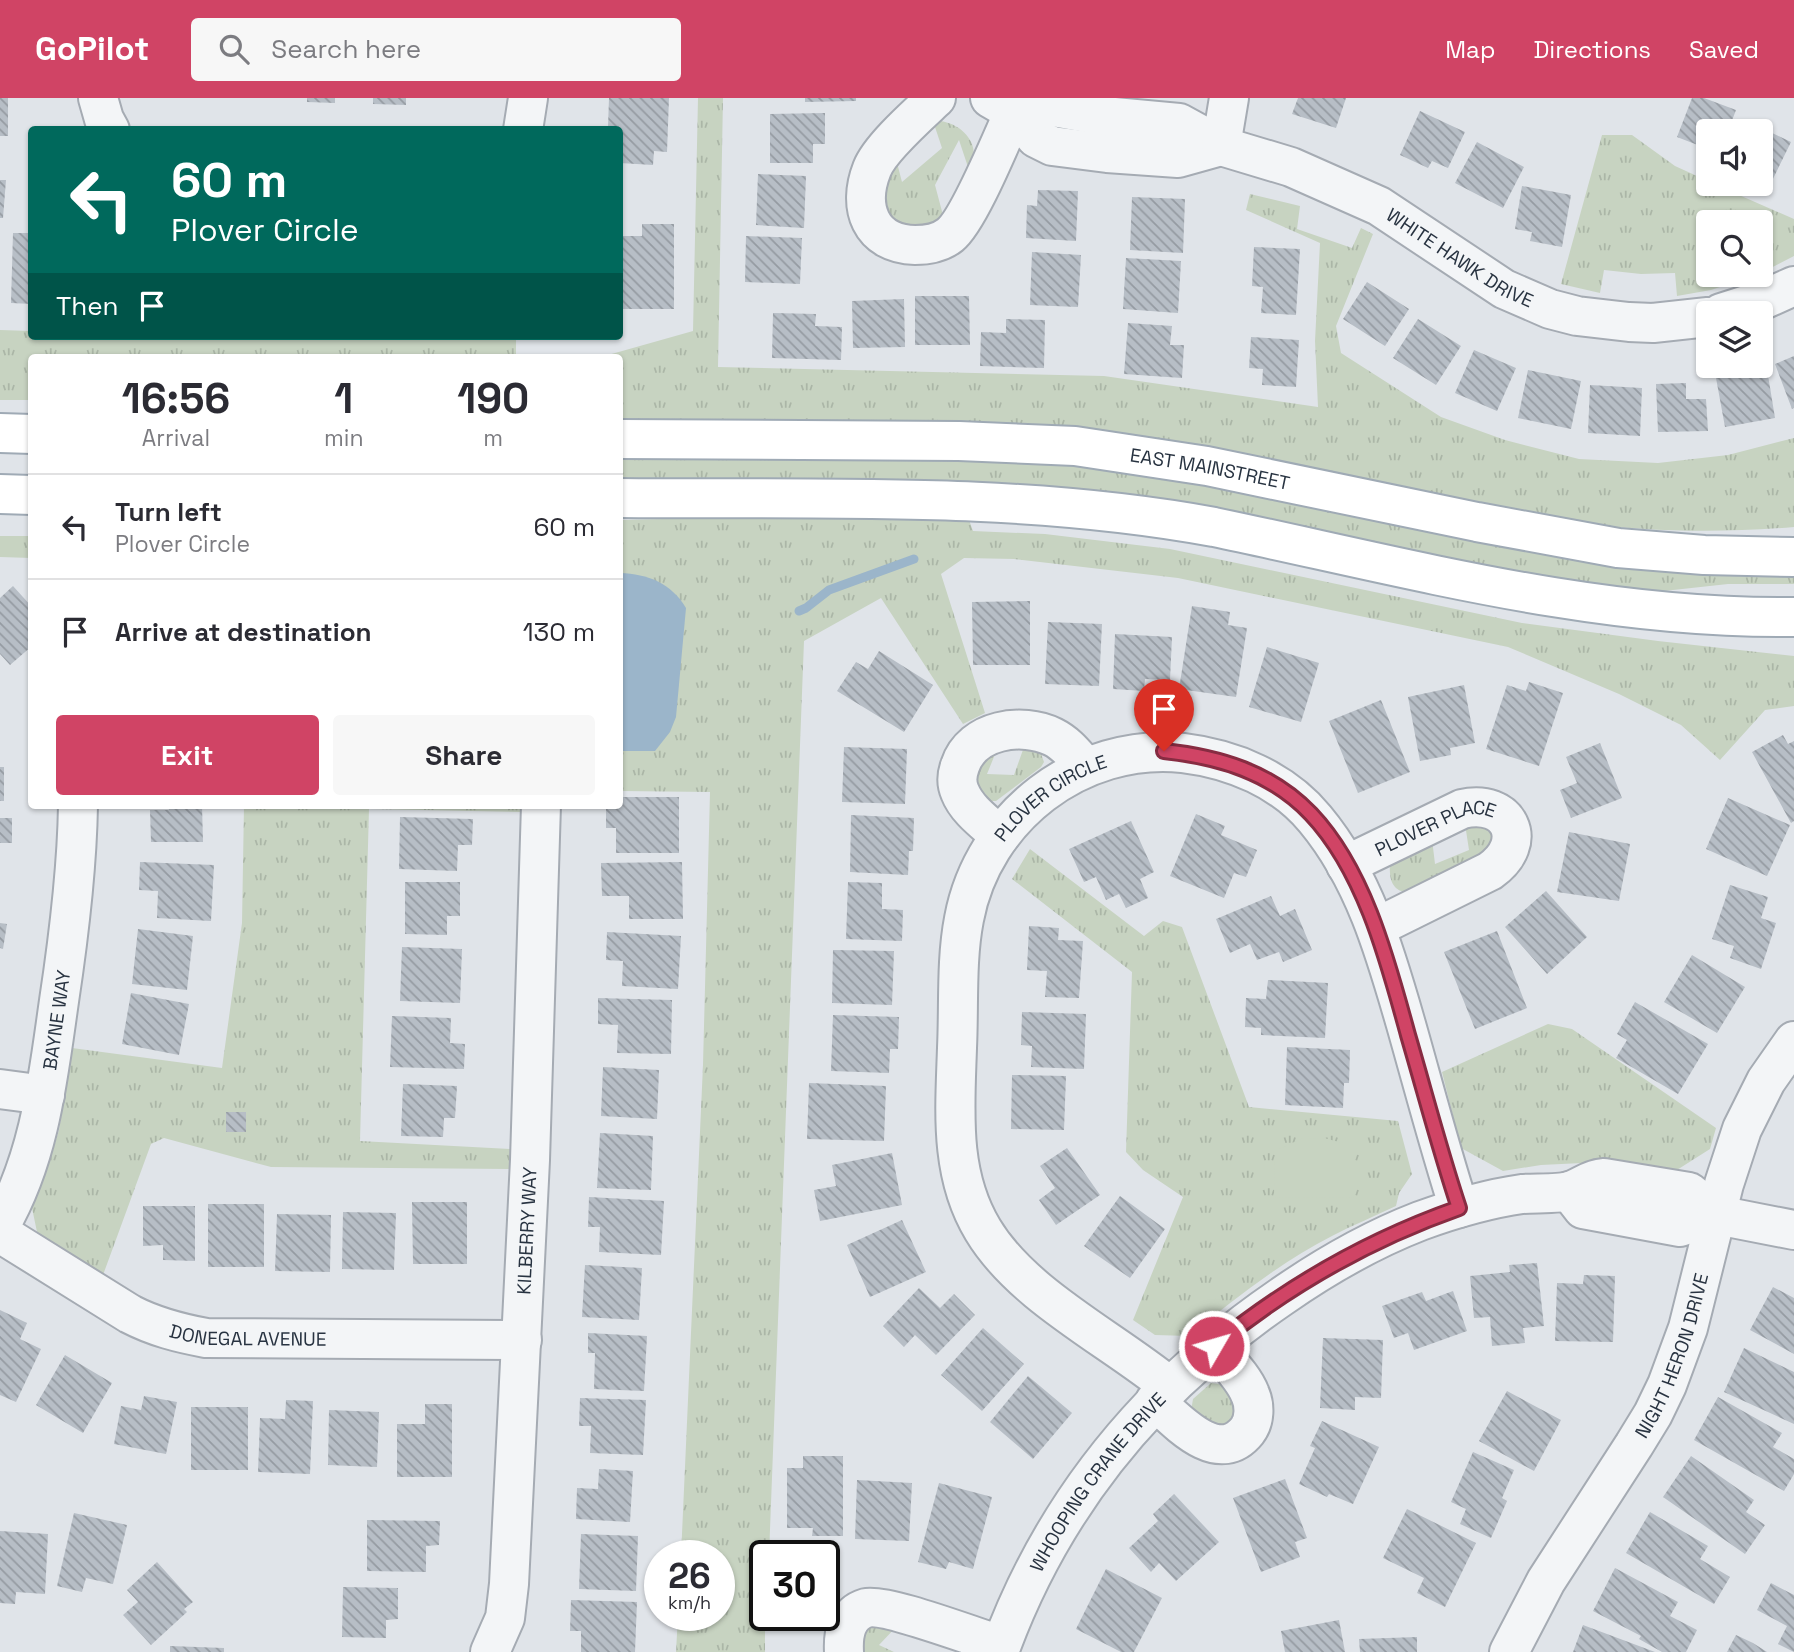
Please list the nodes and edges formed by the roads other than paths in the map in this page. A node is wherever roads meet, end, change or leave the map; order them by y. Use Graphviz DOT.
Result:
graph roads {
  1 [pos="98,98"];
  2 [pos="528,98"];
  3 [pos="936,98"];
  4 [pos="1229,98"];
  5 [pos="1002,105"];
  6 [pos="108,126"];
  7 [pos="524,126"];
  8 [pos="1221,146"];
  9 [pos="1794,286"];
  10 [pos="1759,301"];
  11 [pos="1696,318"];
  12 [pos="0,433"];
  13 [pos="28,434"];
  14 [pos="623,439"];
  15 [pos="0,495"];
  16 [pos="28,495"];
  17 [pos="623,498"];
  18 [pos="1794,557"];
  19 [pos="1794,617"];
  20 [pos="1085,766"];
  21 [pos="78,809"];
  22 [pos="541,809"];
  23 [pos="1000,836"];
  24 [pos="1346,864"];
  25 [pos="1377,928"];
  26 [pos="1794,1041"];
  27 [pos="0,1088"];
  28 [pos="45,1095"];
  29 [pos="1459,1208"];
  30 [pos="1717,1214"];
  31 [pos="0,1226"];
  32 [pos="1794,1230"];
  33 [pos="0,1233"];
  34 [pos="522,1340"];
  35 [pos="1214,1346"];
  36 [pos="1162,1393"];
  37 [pos="1000,1649"];
  38 [pos="490,1652"];
  39 [pos="844,1652"];
  40 [pos="1509,1652"];
  1 -- 6 [label="street"];
  2 -- 7 [label="street"];
  3 -- 5 [label="street"];
  4 -- 8 [label="street"];
  5 -- 8 [label="street, WHITE HAWK DRIVE"];
  8 -- 11 [label="street, WHITE HAWK DRIVE"];
  9 -- 10 [label="street"];
  12 -- 13 [label="main road"];
  14 -- 18 [label="main road, EAST MAINSTREET"];
  15 -- 16 [label="main road"];
  17 -- 19 [label="main road"];
  20 -- 23 [label="street, PLOVER CIRCLE"];
  20 -- 23 [label="street"];
  20 -- 24 [label="street, PLOVER CIRCLE"];
  21 -- 28 [label="street, BAYNE WAY"];
  22 -- 34 [label="street, KILBERRY WAY"];
  23 -- 36 [label="street, PLOVER CIRCLE"];
  24 -- 25 [label="street, PLOVER CIRCLE"];
  24 -- 25 [label="street, PLOVER PLACE"];
  25 -- 29 [label="street, PLOVER CIRCLE"];
  26 -- 30 [label="street, NIGHT HERON DRIVE"];
  27 -- 28 [label="street"];
  28 -- 31 [label="street, BAYNE WAY"];
  29 -- 30 [label="street, WHOOPING CRANE DRIVE"];
  29 -- 35 [label="street, WHOOPING CRANE DRIVE"];
  30 -- 32 [label="street"];
  30 -- 40 [label="street, NIGHT HERON DRIVE"];
  33 -- 34 [label="street, DONEGAL AVENUE"];
  34 -- 38 [label="street, KILBERRY WAY"];
  35 -- 36 [label="street, WHOOPING CRANE DRIVE"];
  35 -- 36 [label="street"];
  36 -- 37 [label="street, WHOOPING CRANE DRIVE"];
  37 -- 39 [label="street"];
}
